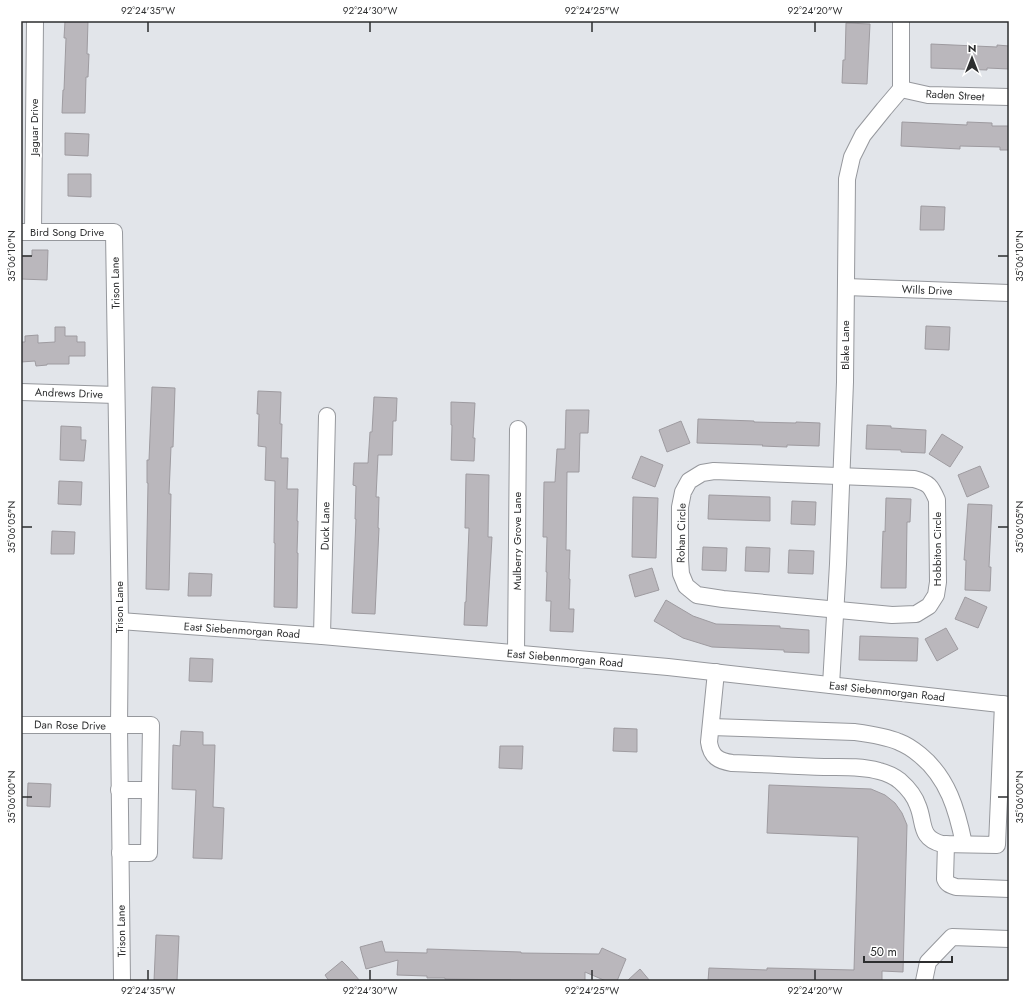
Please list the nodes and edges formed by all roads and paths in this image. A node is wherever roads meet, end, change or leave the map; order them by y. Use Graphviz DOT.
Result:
graph roads {
  1 [pos="35,21"];
  2 [pos="901,21"];
  3 [pos="28,70"];
  4 [pos="901,89"];
  5 [pos="1009,97"];
  6 [pos="27,232"];
  7 [pos="114,232"];
  8 [pos="846,287"];
  9 [pos="1009,293"];
  10 [pos="21,392"];
  11 [pos="116,395"];
  12 [pos="327,416"];
  13 [pos="518,429"];
  14 [pos="841,476"];
  15 [pos="835,610"];
  16 [pos="120,621"];
  17 [pos="322,636"];
  18 [pos="516,653"];
  19 [pos="716,672"];
  20 [pos="832,685"];
  21 [pos="1006,704"];
  22 [pos="21,725"];
  23 [pos="119,726"];
  24 [pos="711,727"];
  25 [pos="119,790"];
  26 [pos="150,790"];
  27 [pos="946,844"];
  28 [pos="964,844"];
  29 [pos="1003,845"];
  30 [pos="120,853"];
  31 [pos="1009,889"];
  32 [pos="1009,939"];
  33 [pos="122,981"];
  34 [pos="924,981"];
  1 -- 3 [label="street, Jaguar Drive"];
  2 -- 4 [label="street"];
  3 -- 6 [label="street, Jaguar Drive"];
  4 -- 5 [label="street, Raden Street"];
  4 -- 8 [label="street, Blake Lane"];
  6 -- 7 [label="street, Bird Song Drive"];
  7 -- 11 [label="street, Trison Lane"];
  8 -- 9 [label="street, Wills Drive"];
  8 -- 14 [label="street, Blake Lane"];
  10 -- 11 [label="street, Andrews Drive"];
  11 -- 16 [label="street, Trison Lane"];
  12 -- 17 [label="street, Duck Lane"];
  13 -- 18 [label="street, Mulberry Grove Lane"];
  14 -- 15 [label="street, Blake Lane"];
  14 -- 15 [label="street, Hobbiton Circle"];
  14 -- 15 [label="street, Rohan Circle"];
  15 -- 20 [label="street, Blake Lane"];
  16 -- 17 [label="street, East Siebenmorgan Road"];
  16 -- 23 [label="street, Trison Lane"];
  17 -- 18 [label="street, East Siebenmorgan Road"];
  18 -- 19 [label="street, East Siebenmorgan Road"];
  19 -- 20 [label="street, East Siebenmorgan Road"];
  19 -- 24 [label="street"];
  20 -- 21 [label="street, East Siebenmorgan Road"];
  21 -- 29 [label="street"];
  22 -- 23 [label="street, Dan Rose Drive"];
  23 -- 25 [label="street, Trison Lane"];
  23 -- 26 [label="street, Dan Rose Drive"];
  24 -- 27 [label="street"];
  24 -- 28 [label="street"];
  25 -- 26 [label="street"];
  25 -- 30 [label="street, Trison Lane"];
  26 -- 30 [label="street"];
  27 -- 28 [label="street"];
  27 -- 31 [label="street"];
  28 -- 29 [label="street"];
  30 -- 33 [label="street, Trison Lane"];
  32 -- 34 [label="street"];
}
